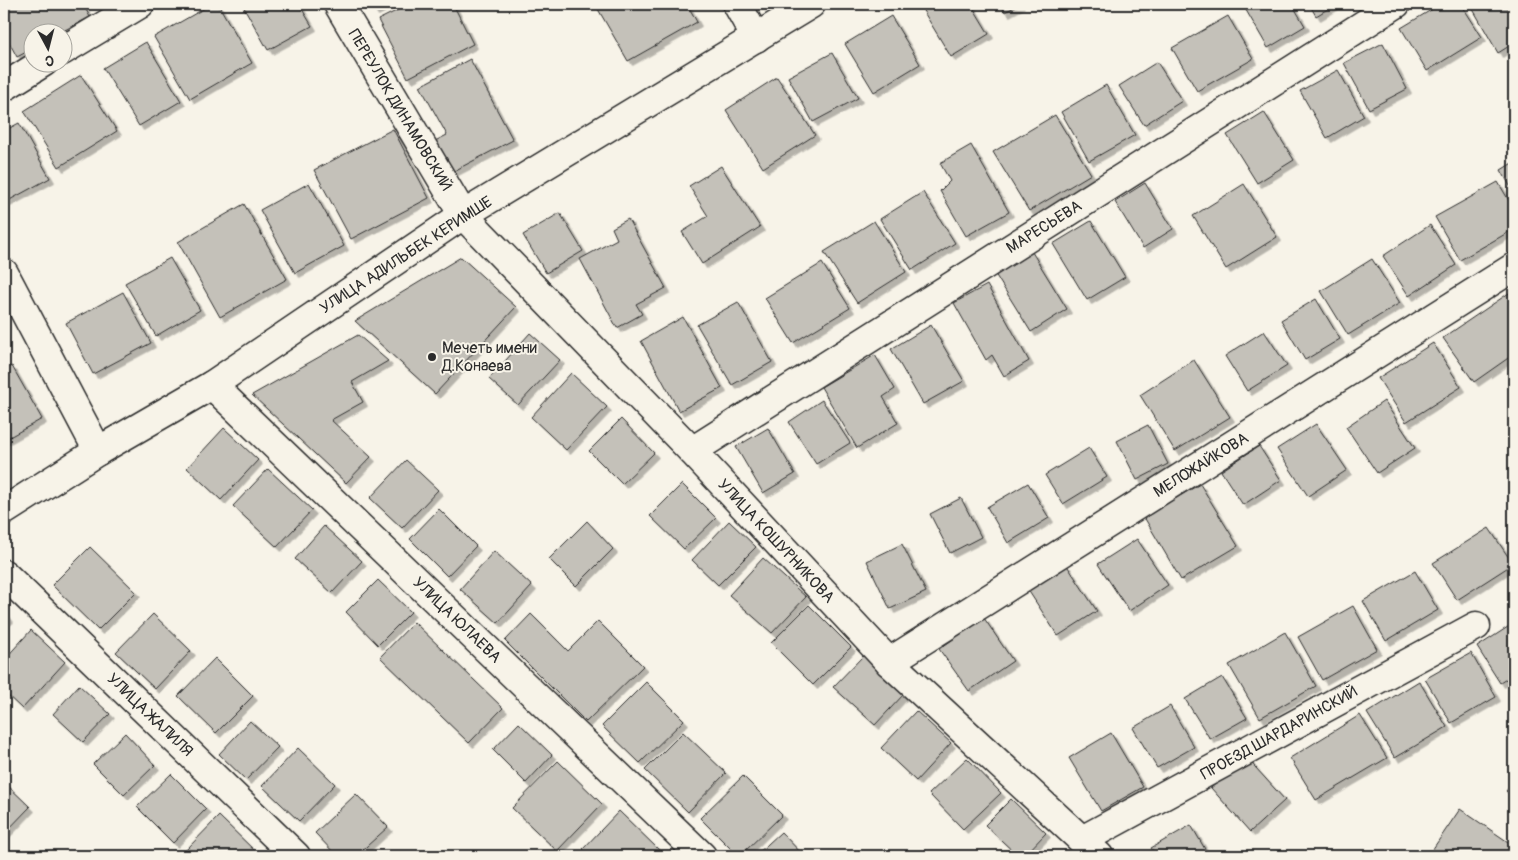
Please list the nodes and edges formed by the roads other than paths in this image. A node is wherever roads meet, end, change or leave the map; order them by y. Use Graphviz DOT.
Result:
graph roads {
  1 [pos="140,4"];
  2 [pos="338,4"];
  3 [pos="737,4"];
  4 [pos="812,4"];
  5 [pos="1396,4"];
  6 [pos="756,38"];
  7 [pos="72,45"];
  8 [pos="28,72"];
  9 [pos="4,87"];
  10 [pos="463,215"];
  11 [pos="1514,267"];
  12 [pos="4,273"];
  13 [pos="212,385"];
  14 [pos="98,451"];
  15 [pos="692,451"];
  16 [pos="4,511"];
  17 [pos="4,574"];
  18 [pos="1476,626"];
  19 [pos="889,662"];
  20 [pos="1091,848"];
  21 [pos="296,856"];
  22 [pos="702,856"];
  1 -- 7 [label="street"];
  2 -- 10 [label="street, ПЕРЕУЛОК ДИНАМОВСКИЙ"];
  3 -- 6 [label="street"];
  4 -- 6 [label="street, УЛИЦА АДИЛЬБЕК КЕРИМШЕ"];
  5 -- 15 [label="street, МАРЕСЬЕВА"];
  6 -- 10 [label="street, УЛИЦА АДИЛЬБЕК КЕРИМШЕ"];
  8 -- 9 [label="street"];
  10 -- 13 [label="street, УЛИЦА АДИЛЬБЕК КЕРИМШЕ"];
  10 -- 15 [label="street, УЛИЦА КОШУРНИКОВА"];
  11 -- 19 [label="street, МЕЛОЖАЙКОВА"];
  12 -- 14 [label="street"];
  13 -- 14 [label="street, УЛИЦА АДИЛЬБЕК КЕРИМШЕ"];
  13 -- 22 [label="street, УЛИЦА ЮЛАЕВА"];
  14 -- 16 [label="street, УЛИЦА АДИЛЬБЕК КЕРИМШЕ"];
  15 -- 19 [label="street, УЛИЦА КОШУРНИКОВА"];
  17 -- 21 [label="street, УЛИЦА ЖАЛИЛЯ"];
  18 -- 20 [label="street, ПРОЕЗД ШАРДАРИНСКИЙ"];
  19 -- 20 [label="street, УЛИЦА КОШУРНИКОВА"];
}
